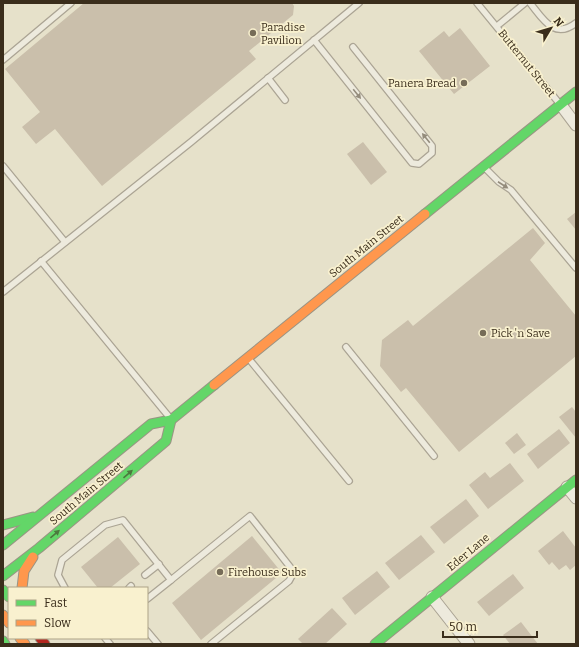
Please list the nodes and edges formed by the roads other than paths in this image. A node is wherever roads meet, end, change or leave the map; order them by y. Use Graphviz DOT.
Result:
graph roads {
  1 [pos="71,3"];
  2 [pos="359,3"];
  3 [pos="477,3"];
  4 [pos="525,3"];
  5 [pos="530,3"];
  6 [pos="576,23"];
  7 [pos="497,26"];
  8 [pos="314,40"];
  9 [pos="353,47"];
  10 [pos="3,60"];
  11 [pos="268,78"];
  12 [pos="576,92"];
  13 [pos="285,100"];
  14 [pos="561,104"];
  15 [pos="576,125"];
  16 [pos="3,166"];
  17 [pos="484,166"];
  18 [pos="65,242"];
  19 [pos="41,261"];
  20 [pos="576,268"];
  21 [pos="3,292"];
  22 [pos="346,347"];
  23 [pos="248,357"];
  24 [pos="171,420"];
  25 [pos="434,456"];
  26 [pos="349,481"];
  27 [pos="572,483"];
  28 [pos="576,498"];
  29 [pos="39,516"];
  30 [pos="3,525"];
  31 [pos="3,545"];
  32 [pos="39,548"];
  33 [pos="159,564"];
  34 [pos="145,575"];
  35 [pos="3,576"];
  36 [pos="171,580"];
  37 [pos="22,587"];
  38 [pos="64,587"];
  39 [pos="432,597"];
  40 [pos="148,598"];
  41 [pos="148,632"];
  42 [pos="3,641"];
  43 [pos="5,644"];
  44 [pos="158,644"];
  45 [pos="211,644"];
  46 [pos="375,644"];
  47 [pos="469,644"];
  1 -- 10 [label="lane"];
  2 -- 8 [label="lane"];
  3 -- 7 [label="lane, Butternut Street"];
  4 -- 7 [label="lane"];
  5 -- 6 [label="lane"];
  7 -- 14 [label="lane, Butternut Street"];
  8 -- 9 [label="lane, one-way"];
  8 -- 11 [label="lane"];
  11 -- 13 [label="lane"];
  11 -- 18 [label="lane"];
  12 -- 14 [label="main road, South Main Street"];
  14 -- 15 [label="street, Butternut Street"];
  14 -- 17 [label="main road, South Main Street"];
  16 -- 18 [label="lane"];
  17 -- 20 [label="lane, one-way"];
  17 -- 23 [label="main road, South Main Street"];
  18 -- 19 [label="lane"];
  19 -- 21 [label="lane"];
  19 -- 24 [label="lane"];
  22 -- 25 [label="lane"];
  23 -- 24 [label="main road, South Main Street"];
  23 -- 26 [label="lane"];
  24 -- 29 [label="main road, South Main Street"];
  32 -- 24 [label="main road, South Main Street, one-way"];
  27 -- 28 [label="street"];
  27 -- 39 [label="main road, Eder Lane"];
  29 -- 30 [label="main road"];
  29 -- 31 [label="main road, South Main Street"];
  32 -- 35 [label="main road, South Main Street"];
  32 -- 37 [label="main road"];
  33 -- 34 [label="lane"];
  33 -- 36 [label="lane"];
  33 -- 38 [label="lane"];
  36 -- 40 [label="lane"];
  36 -- 45 [label="lane"];
  39 -- 46 [label="main road, Eder Lane"];
  39 -- 47 [label="street"];
  41 -- 44 [label="lane"];
  42 -- 43 [label="main road"];
}
